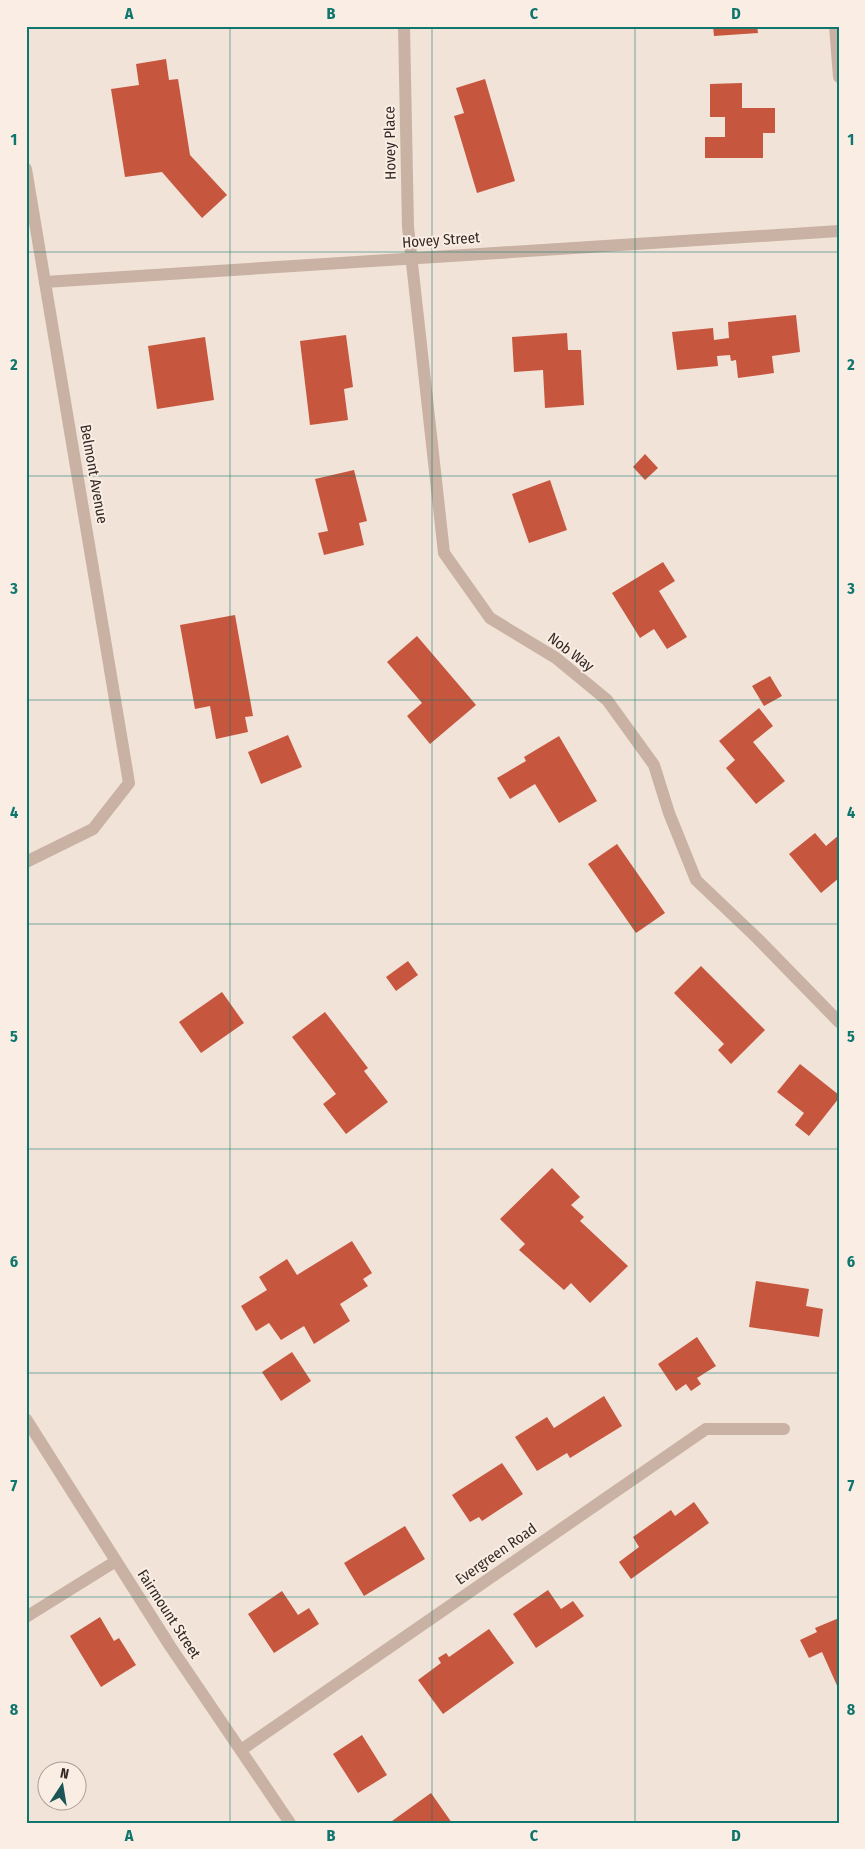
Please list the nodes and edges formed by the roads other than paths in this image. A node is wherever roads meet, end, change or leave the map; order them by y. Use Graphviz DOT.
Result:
graph roads {
  1 [pos="404,26"];
  2 [pos="835,26"];
  3 [pos="839,77"];
  4 [pos="26,170"];
  5 [pos="839,231"];
  6 [pos="412,258"];
  7 [pos="45,282"];
  8 [pos="26,862"];
  9 [pos="839,1022"];
  10 [pos="26,1419"];
  11 [pos="784,1429"];
  12 [pos="116,1561"];
  13 [pos="26,1617"];
  14 [pos="241,1750"];
  15 [pos="290,1823"];
  1 -- 6 [label="street, Hovey Place"];
  2 -- 3 [label="street"];
  4 -- 7 [label="street, Belmont Avenue"];
  5 -- 6 [label="street, Hovey Street"];
  6 -- 7 [label="street, Hovey Street"];
  6 -- 9 [label="street, Nob Way"];
  7 -- 8 [label="street, Belmont Avenue"];
  10 -- 12 [label="street, Fairmount Street"];
  11 -- 14 [label="street, Evergreen Road"];
  12 -- 13 [label="street"];
  12 -- 14 [label="street, Fairmount Street"];
  14 -- 15 [label="street, Fairmount Street"];
}
